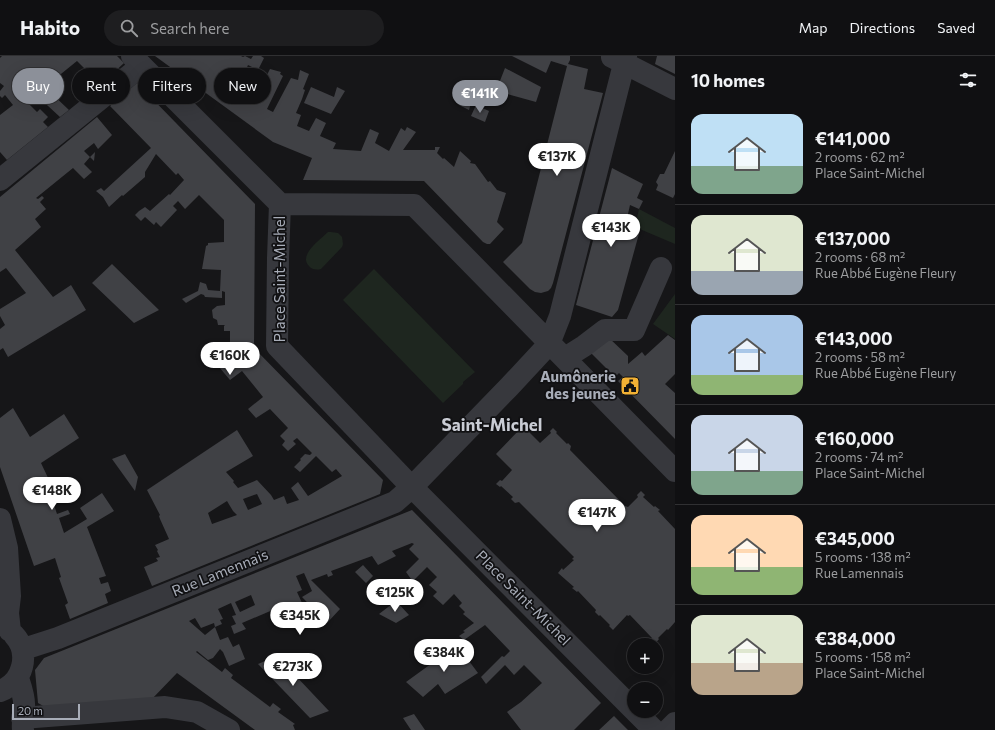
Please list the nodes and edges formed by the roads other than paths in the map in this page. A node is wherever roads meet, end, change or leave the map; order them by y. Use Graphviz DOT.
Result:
graph roads {
  1 [pos="621,58"];
  2 [pos="136,61"];
  3 [pos="675,89"];
  4 [pos="0,180"];
  5 [pos="280,204"];
  6 [pos="661,268"];
  7 [pos="557,351"];
  8 [pos="675,471"];
  9 [pos="412,487"];
  10 [pos="0,519"];
  11 [pos="8,570"];
  12 [pos="0,593"];
  13 [pos="11,635"];
  14 [pos="18,678"];
  15 [pos="0,691"];
  16 [pos="0,698"];
  17 [pos="627,702"];
  18 [pos="643,718"];
  19 [pos="675,723"];
  20 [pos="22,724"];
  21 [pos="229,730"];
  22 [pos="654,730"];
  23 [pos="668,730"];
  1 -- 3 [label="street"];
  1 -- 7 [label="street"];
  2 -- 4 [label="street"];
  2 -- 5 [label="street"];
  5 -- 7 [label="street, Place Saint-Michel"];
  5 -- 9 [label="street, Place Saint-Michel"];
  6 -- 7 [label="street"];
  7 -- 8 [label="street, Place Saint-Michel"];
  7 -- 9 [label="street"];
  9 -- 13 [label="street, Rue Lamennais"];
  9 -- 17 [label="street, Place Saint-Michel"];
  10 -- 11 [label="street"];
  11 -- 12 [label="street"];
  11 -- 13 [label="street"];
  13 -- 14 [label="street"];
  14 -- 15 [label="street"];
  14 -- 20 [label="street"];
  16 -- 20 [label="street"];
  18 -- 22 [label="street, Place Saint-Michel"];
  19 -- 23 [label="street"];
  20 -- 21 [label="street"];
}
